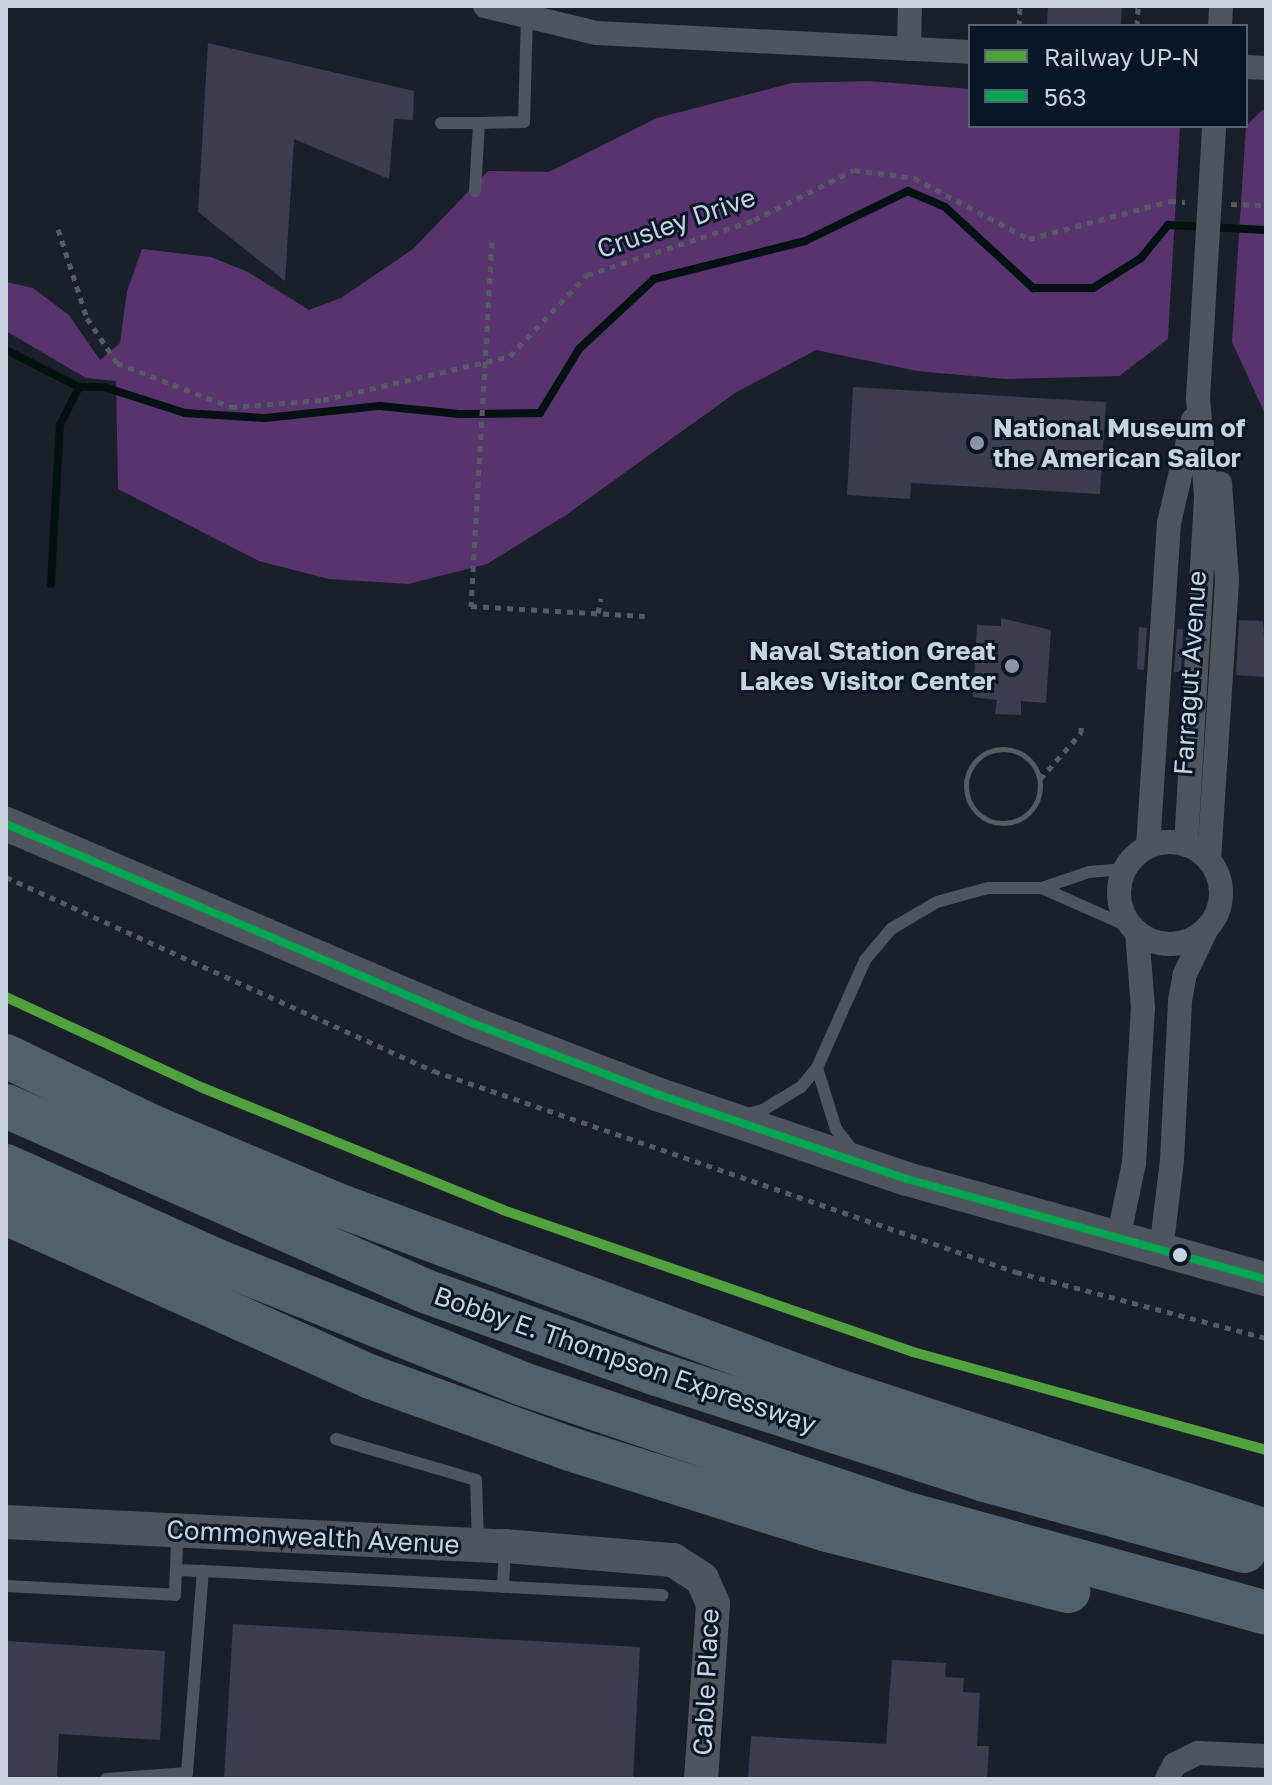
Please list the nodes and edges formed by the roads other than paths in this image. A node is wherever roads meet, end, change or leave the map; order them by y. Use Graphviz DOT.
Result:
graph roads {
  1 [pos="485,6"];
  2 [pos="910,6"];
  3 [pos="537,14"];
  4 [pos="909,49"];
  5 [pos="968,52"];
  6 [pos="441,123"];
  7 [pos="479,123"];
  8 [pos="1214,128"];
  9 [pos="475,191"];
  10 [pos="1198,398"];
  11 [pos="6,824"];
  12 [pos="1186,845"];
  13 [pos="1148,847"];
  14 [pos="1209,860"];
  15 [pos="1125,869"];
  16 [pos="1042,888"];
  17 [pos="1207,928"];
  18 [pos="1135,930"];
  19 [pos="6,1056"];
  20 [pos="817,1068"];
  21 [pos="6,1106"];
  22 [pos="729,1118"];
  23 [pos="863,1164"];
  24 [pos="6,1166"];
  25 [pos="6,1213"];
  26 [pos="1118,1239"];
  27 [pos="1161,1251"];
  28 [pos="1266,1279"];
  29 [pos="336,1439"];
  30 [pos="6,1522"];
  31 [pos="177,1530"];
  32 [pos="1266,1531"];
  33 [pos="492,1546"];
  34 [pos="620,1554"];
  35 [pos="1266,1556"];
  36 [pos="176,1570"];
  37 [pos="203,1571"];
  38 [pos="6,1586"];
  39 [pos="503,1587"];
  40 [pos="662,1595"];
  41 [pos="1266,1613"];
  42 [pos="1266,1624"];
  43 [pos="1266,1756"];
  44 [pos="106,1779"];
  45 [pos="701,1779"];
  46 [pos="1167,1779"];
  1 -- 3 [label="street"];
  2 -- 4 [label="street"];
  3 -- 4 [label="street"];
  3 -- 7 [label="lane"];
  4 -- 5 [label="street"];
  6 -- 7 [label="lane"];
  7 -- 9 [label="lane"];
  8 -- 10 [label="street, Farragut Avenue"];
  10 -- 12 [label="street, Farragut Avenue"];
  10 -- 13 [label="street, Farragut Avenue"];
  10 -- 14 [label="street, Farragut Avenue"];
  11 -- 22 [label="main road"];
  12 -- 13 [label="street"];
  12 -- 14 [label="street"];
  13 -- 15 [label="street"];
  14 -- 17 [label="street"];
  15 -- 16 [label="lane"];
  15 -- 18 [label="street"];
  16 -- 18 [label="lane"];
  16 -- 20 [label="lane"];
  17 -- 18 [label="street"];
  17 -- 27 [label="street"];
  18 -- 26 [label="street"];
  19 -- 32 [label="highway"];
  20 -- 22 [label="lane"];
  20 -- 23 [label="lane"];
  21 -- 35 [label="highway, Bobby E. Thompson Expressway"];
  22 -- 23 [label="main road"];
  23 -- 26 [label="main road"];
  24 -- 41 [label="highway, Bobby E. Thompson Expressway"];
  25 -- 42 [label="highway"];
  26 -- 27 [label="main road"];
  27 -- 28 [label="main road"];
  29 -- 33 [label="lane"];
  30 -- 31 [label="main road, Commonwealth Avenue"];
  31 -- 33 [label="main road, Commonwealth Avenue"];
  31 -- 36 [label="lane"];
  33 -- 34 [label="main road, Commonwealth Avenue"];
  33 -- 39 [label="lane"];
  34 -- 45 [label="main road, Cable Place"];
  36 -- 37 [label="lane"];
  36 -- 38 [label="lane"];
  37 -- 39 [label="lane"];
  37 -- 44 [label="lane"];
  39 -- 40 [label="lane"];
  43 -- 46 [label="street"];
}
